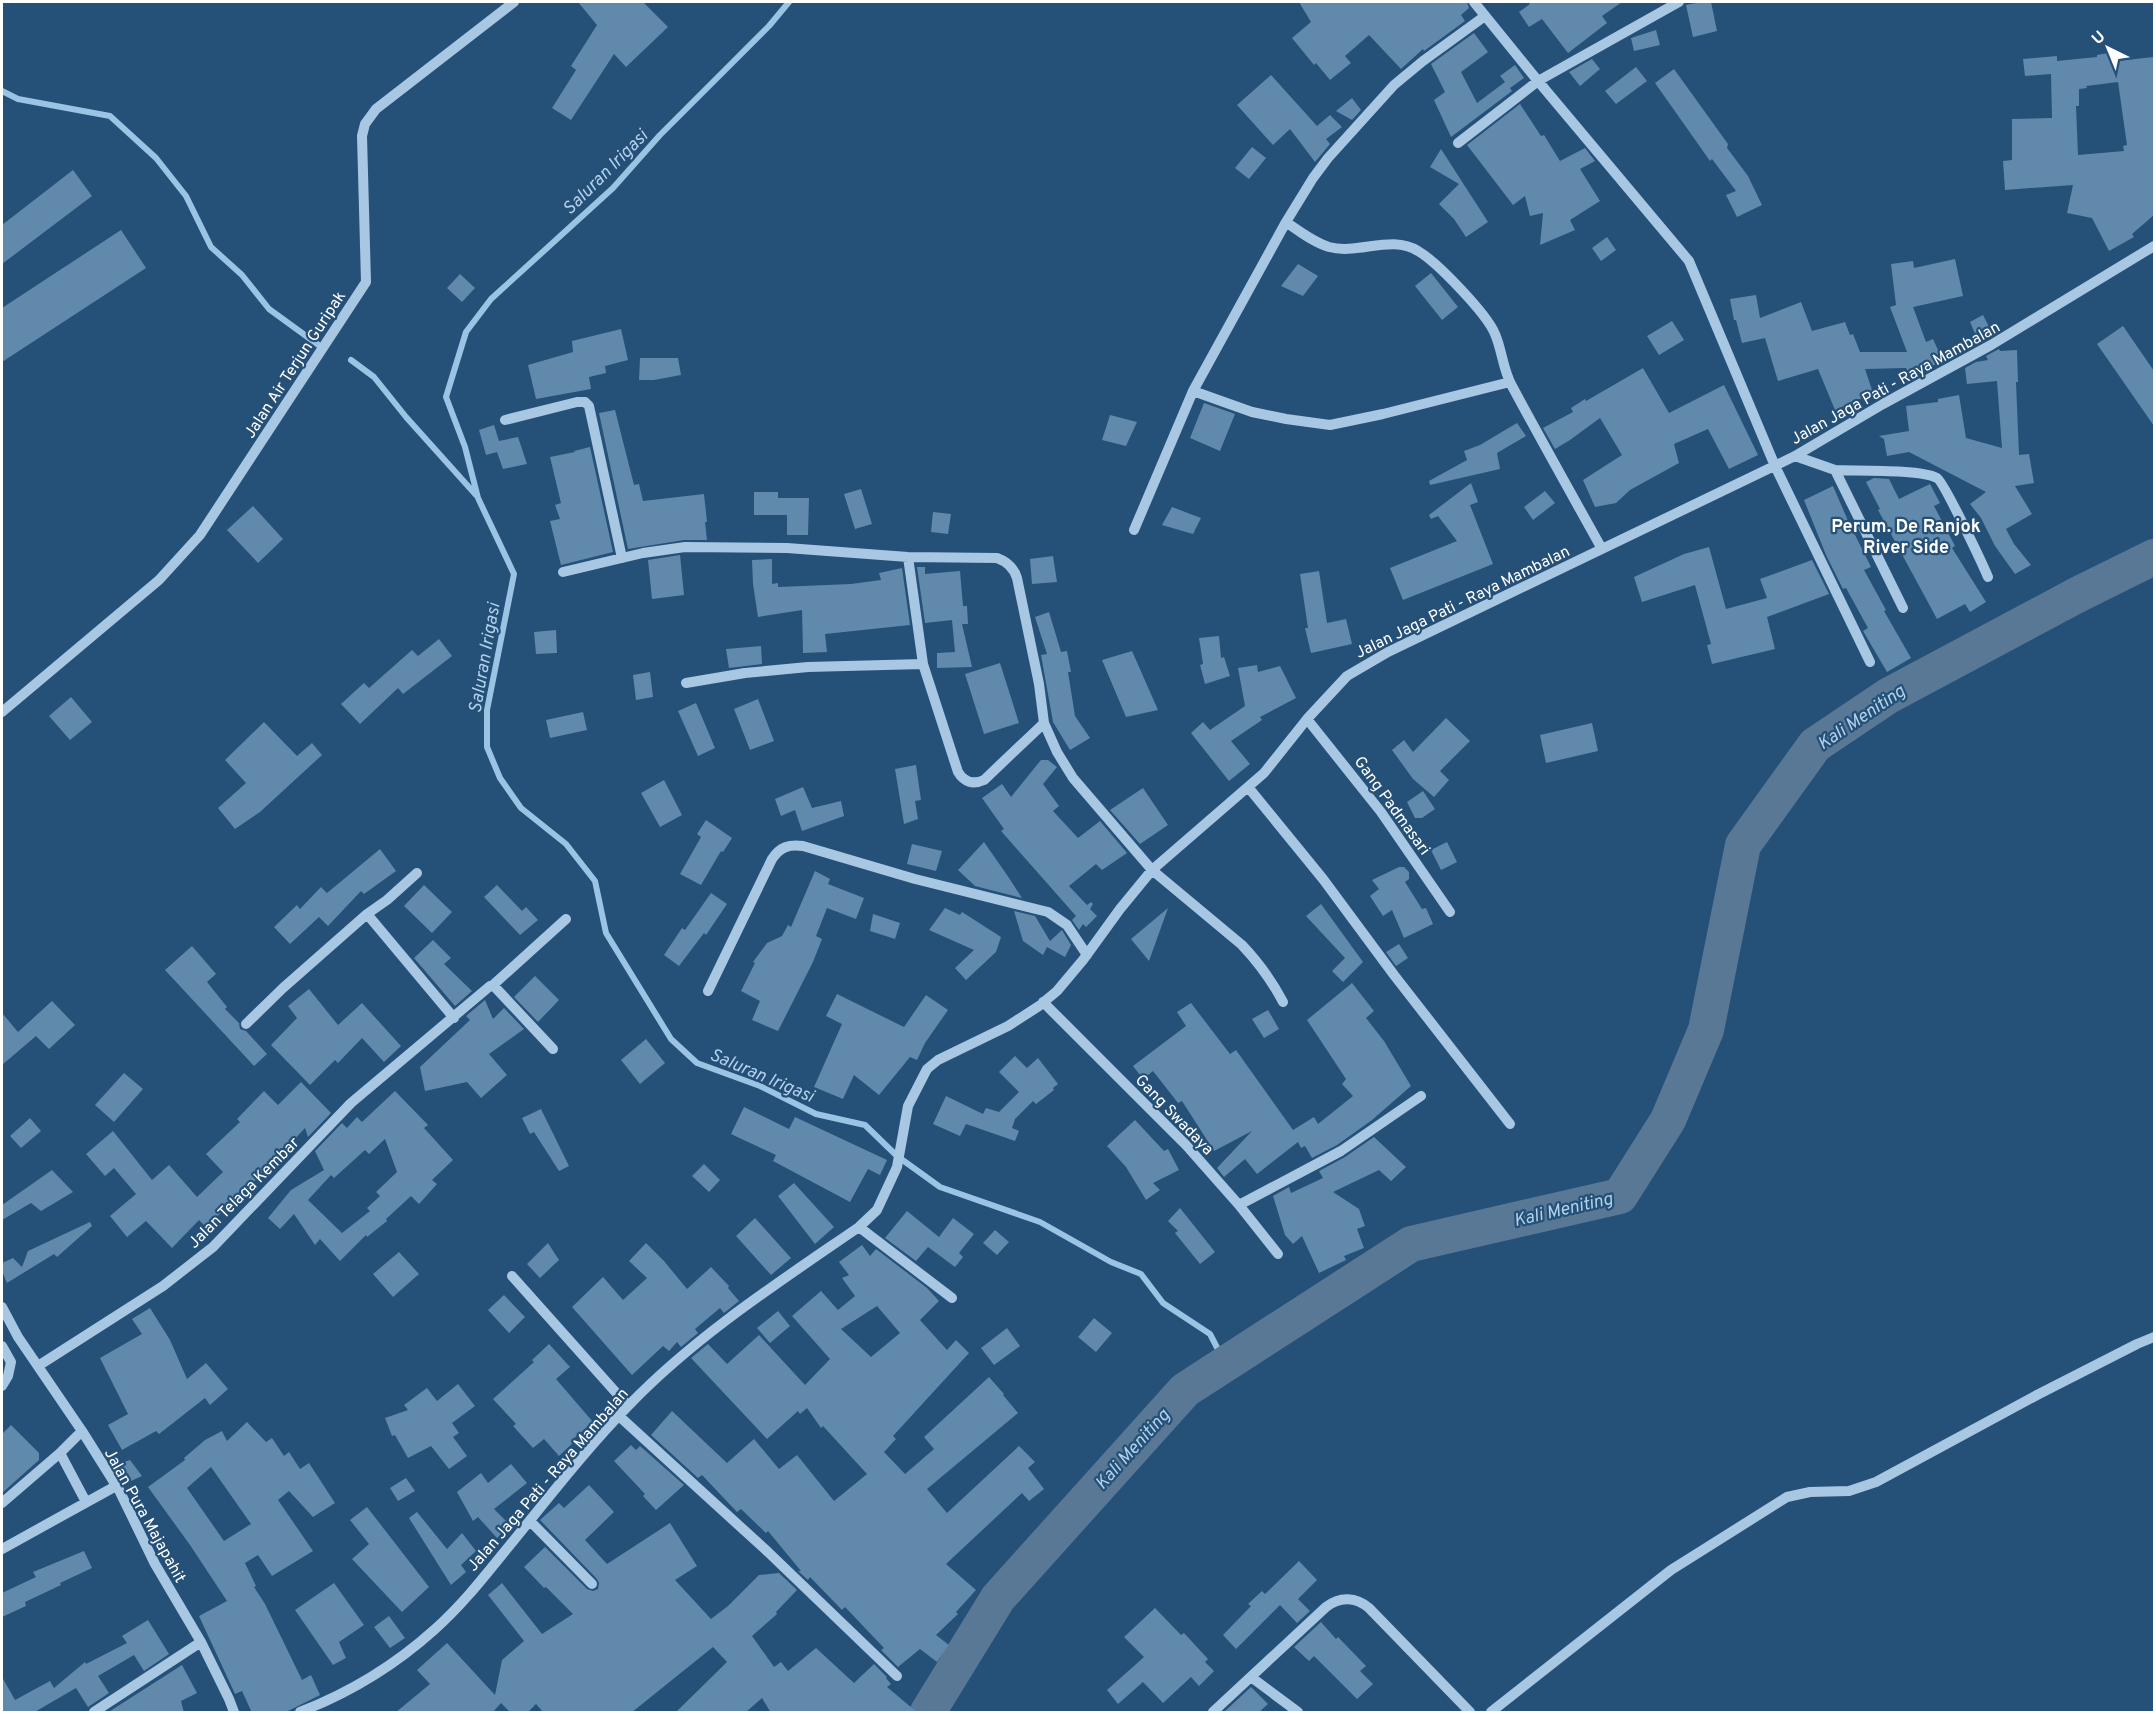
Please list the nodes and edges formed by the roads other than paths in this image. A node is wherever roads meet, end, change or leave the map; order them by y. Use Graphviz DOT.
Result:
graph roads {
  1 [pos="514,2"];
  2 [pos="1474,2"];
  3 [pos="1679,2"];
  4 [pos="1485,16"];
  5 [pos="1538,81"];
  6 [pos="1458,143"];
  7 [pos="1286,222"];
  8 [pos="2154,246"];
  9 [pos="1510,382"];
  10 [pos="1193,391"];
  11 [pos="505,420"];
  12 [pos="1795,456"];
  13 [pos="1775,466"];
  14 [pos="1835,470"];
  15 [pos="1134,530"];
  16 [pos="1602,549"];
  17 [pos="908,557"];
  18 [pos="622,558"];
  19 [pos="563,572"];
  20 [pos="1989,576"];
  21 [pos="1903,608"];
  22 [pos="1870,662"];
  23 [pos="923,664"];
  24 [pos="686,683"];
  25 [pos="2,712"];
  26 [pos="1307,719"];
  27 [pos="1044,723"];
  28 [pos="1248,787"];
  29 [pos="1152,870"];
  30 [pos="417,873"];
  31 [pos="1449,912"];
  32 [pos="367,914"];
  33 [pos="566,919"];
  34 [pos="1087,955"];
  35 [pos="493,985"];
  36 [pos="708,991"];
  37 [pos="1043,1002"];
  38 [pos="1283,1002"];
  39 [pos="454,1018"];
  40 [pos="246,1024"];
  41 [pos="553,1048"];
  42 [pos="1421,1096"];
  43 [pos="1510,1124"];
  44 [pos="1239,1205"];
  45 [pos="859,1227"];
  46 [pos="1278,1254"];
  47 [pos="512,1276"];
  48 [pos="952,1298"];
  49 [pos="2,1307"];
  50 [pos="2154,1337"];
  51 [pos="2,1346"];
  52 [pos="38,1366"];
  53 [pos="2,1386"];
  54 [pos="628,1406"];
  55 [pos="618,1416"];
  56 [pos="82,1431"];
  57 [pos="60,1453"];
  58 [pos="116,1486"];
  59 [pos="86,1502"];
  60 [pos="2,1503"];
  61 [pos="530,1521"];
  62 [pos="2,1549"];
  63 [pos="592,1584"];
  64 [pos="201,1642"];
  65 [pos="897,1676"];
  66 [pos="1251,1677"];
  67 [pos="94,1713"];
  68 [pos="234,1713"];
  69 [pos="300,1713"];
  70 [pos="1213,1713"];
  71 [pos="1298,1713"];
  72 [pos="1470,1713"];
  73 [pos="1491,1713"];
  1 -- 25 [label="street, Jalan Air Terjun Guripak"];
  2 -- 4 [label="street"];
  3 -- 5 [label="street"];
  4 -- 5 [label="street"];
  4 -- 7 [label="street"];
  5 -- 6 [label="street"];
  5 -- 13 [label="street"];
  7 -- 9 [label="street"];
  7 -- 10 [label="street"];
  8 -- 12 [label="street, Jalan Jaga Pati - Raya Mambalan"];
  9 -- 10 [label="street"];
  9 -- 16 [label="street"];
  10 -- 15 [label="street"];
  11 -- 18 [label="street"];
  12 -- 13 [label="street, Jalan Jaga Pati - Raya Mambalan"];
  12 -- 14 [label="street"];
  13 -- 16 [label="street, Jalan Jaga Pati - Raya Mambalan"];
  13 -- 22 [label="street"];
  14 -- 20 [label="street"];
  14 -- 21 [label="street"];
  16 -- 26 [label="street, Jalan Jaga Pati - Raya Mambalan"];
  17 -- 18 [label="street"];
  17 -- 23 [label="street"];
  17 -- 27 [label="street"];
  18 -- 19 [label="street"];
  23 -- 24 [label="street"];
  23 -- 27 [label="street"];
  26 -- 28 [label="street, Jalan Jaga Pati - Raya Mambalan"];
  26 -- 31 [label="street, Gang Padmasari"];
  27 -- 29 [label="street"];
  28 -- 29 [label="street, Jalan Jaga Pati - Raya Mambalan"];
  28 -- 43 [label="street"];
  29 -- 34 [label="street, Jalan Jaga Pati - Raya Mambalan"];
  29 -- 38 [label="street"];
  30 -- 32 [label="street"];
  32 -- 39 [label="street"];
  32 -- 40 [label="street"];
  33 -- 35 [label="street, Jalan Telaga Kembar"];
  34 -- 36 [label="street"];
  34 -- 37 [label="street, Jalan Jaga Pati - Raya Mambalan"];
  35 -- 39 [label="street, Jalan Telaga Kembar"];
  35 -- 41 [label="street"];
  37 -- 44 [label="street, Gang Swadaya"];
  37 -- 45 [label="street, Jalan Jaga Pati - Raya Mambalan"];
  39 -- 52 [label="street, Jalan Telaga Kembar"];
  42 -- 44 [label="street"];
  44 -- 46 [label="street, Gang Swadaya"];
  45 -- 48 [label="street"];
  45 -- 54 [label="street, Jalan Jaga Pati - Raya Mambalan"];
  47 -- 54 [label="street"];
  49 -- 52 [label="street, Jalan Pura Majapahit"];
  50 -- 73 [label="street"];
  51 -- 53 [label="street"];
  52 -- 56 [label="street, Jalan Pura Majapahit"];
  54 -- 55 [label="street, Jalan Jaga Pati - Raya Mambalan"];
  55 -- 61 [label="street, Jalan Jaga Pati - Raya Mambalan"];
  55 -- 65 [label="street"];
  56 -- 57 [label="street"];
  56 -- 58 [label="street, Jalan Pura Majapahit"];
  57 -- 59 [label="street"];
  57 -- 60 [label="street"];
  58 -- 59 [label="street"];
  58 -- 64 [label="street, Jalan Pura Majapahit"];
  59 -- 62 [label="street"];
  61 -- 63 [label="street"];
  61 -- 69 [label="street, Jalan Jaga Pati - Raya Mambalan"];
  64 -- 67 [label="street"];
  64 -- 68 [label="street, Jalan Pura Majapahit"];
  66 -- 70 [label="street"];
  66 -- 71 [label="street"];
  66 -- 72 [label="street"];
}
